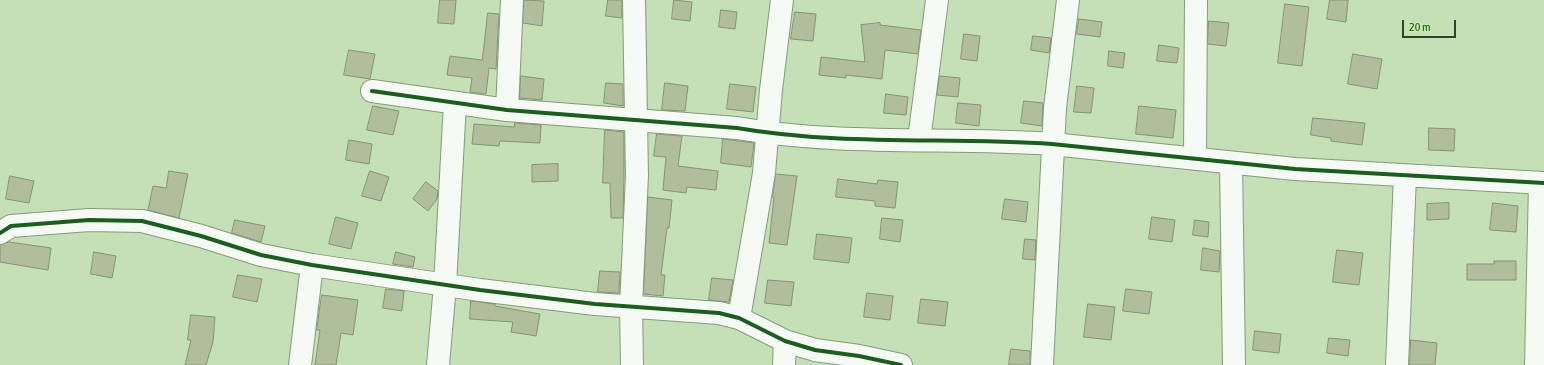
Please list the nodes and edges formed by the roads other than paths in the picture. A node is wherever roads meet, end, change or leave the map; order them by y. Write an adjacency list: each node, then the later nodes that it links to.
1 (512, 0): 9 (street)
2 (634, 0): 10 (street)
3 (782, 0): 11 (street)
4 (938, 0): 12 (street)
5 (1068, 0): 13 (street)
6 (1196, 0): 14 (street)
7 (372, 91): 8 (street)
8 (456, 103): 9 (street); 20 (street)
9 (507, 110): 10 (street)
10 (636, 121): 11 (street); 21 (street)
11 (767, 133): 12 (street); 22 (street)
12 (918, 140): 13 (street)
13 (1052, 144): 14 (street); 29 (street)
14 (1195, 159): 15 (street)
15 (1230, 163): 16 (street); 30 (street)
16 (1405, 176): 17 (street); 31 (street)
17 (1542, 183): 32 (street)
18 (0, 233): 19 (street)
19 (312, 265): 20 (street); 24 (street)
20 (445, 285): 21 (street); 25 (street)
21 (631, 307): 22 (street); 26 (street)
22 (739, 318): 23 (street)
23 (785, 341): 27 (street); 28 (street)
24 (300, 365)
25 (438, 365)
26 (632, 365)
27 (784, 365)
28 (901, 365)
29 (1042, 365)
30 (1234, 365)
31 (1397, 365)
32 (1536, 365)

